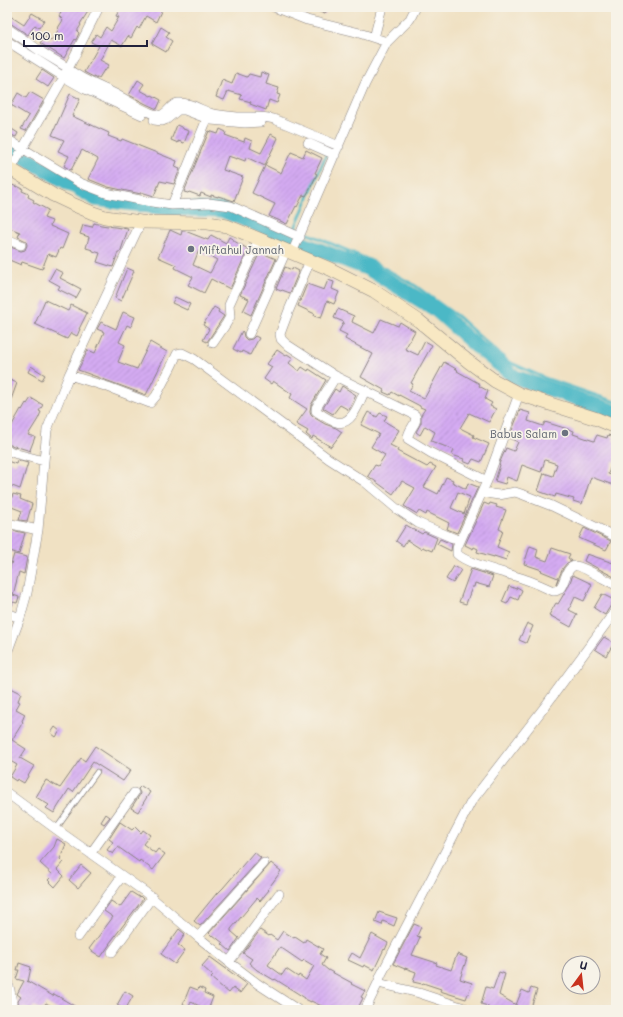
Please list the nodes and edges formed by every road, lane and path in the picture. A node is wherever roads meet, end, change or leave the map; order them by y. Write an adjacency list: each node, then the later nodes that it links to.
1 (99, 7): 9 (street)
2 (274, 7): 6 (street)
3 (382, 7): 6 (street)
4 (416, 7): 8 (street)
5 (7, 28): 9 (street)
6 (374, 38): 8 (street)
7 (7, 41): 9 (street)
8 (387, 42): 13 (street)
9 (68, 72): 10 (street); 14 (street)
10 (208, 116): 13 (street); 16 (street)
11 (7, 140): 14 (street)
12 (308, 143): 13 (street)
13 (333, 148): 18 (street)
14 (21, 150): 15 (street); 16 (street)
15 (11, 166): 17 (street)
16 (172, 205): 18 (street)
17 (141, 222): 20 (street); 26 (street)
18 (301, 234): 22 (street)
19 (7, 239): 21 (street)
20 (259, 239): 22 (street); 25 (street)
21 (21, 245)
22 (291, 251): 23 (street); 24 (street)
23 (310, 261): 27 (street); 29 (street)
24 (249, 334)
25 (213, 343)
26 (69, 374): 32 (street); 38 (street)
27 (336, 376): 28 (street); 28 (street)
28 (365, 390): 33 (street)
29 (518, 394): 30 (street); 33 (street)
30 (616, 427)
31 (7, 450): 32 (street)
32 (44, 461): 36 (street)
33 (487, 480): 34 (street)
34 (482, 492): 37 (street); 38 (street)
35 (7, 523): 36 (street)
36 (38, 530): 42 (street)
37 (616, 537)
38 (460, 541): 39 (street)
39 (616, 585)
40 (616, 610): 58 (street)
41 (7, 613): 42 (street)
42 (20, 618): 43 (street)
43 (7, 652)
44 (97, 772): 47 (lane)
45 (7, 793): 47 (street)
46 (134, 793): 48 (street)
47 (56, 830): 48 (street)
48 (91, 853): 50 (street)
49 (264, 863): 54 (street)
50 (122, 876): 52 (street); 53 (street)
51 (280, 894): 56 (street)
52 (152, 898): 54 (street); 55 (street)
53 (78, 937)
54 (198, 937): 56 (street)
55 (112, 952)
56 (229, 962): 60 (street)
57 (7, 981): 59 (street)
58 (378, 983): 61 (street); 62 (street)
59 (13, 1010)
60 (298, 1010)
61 (364, 1010)
62 (470, 1010)

